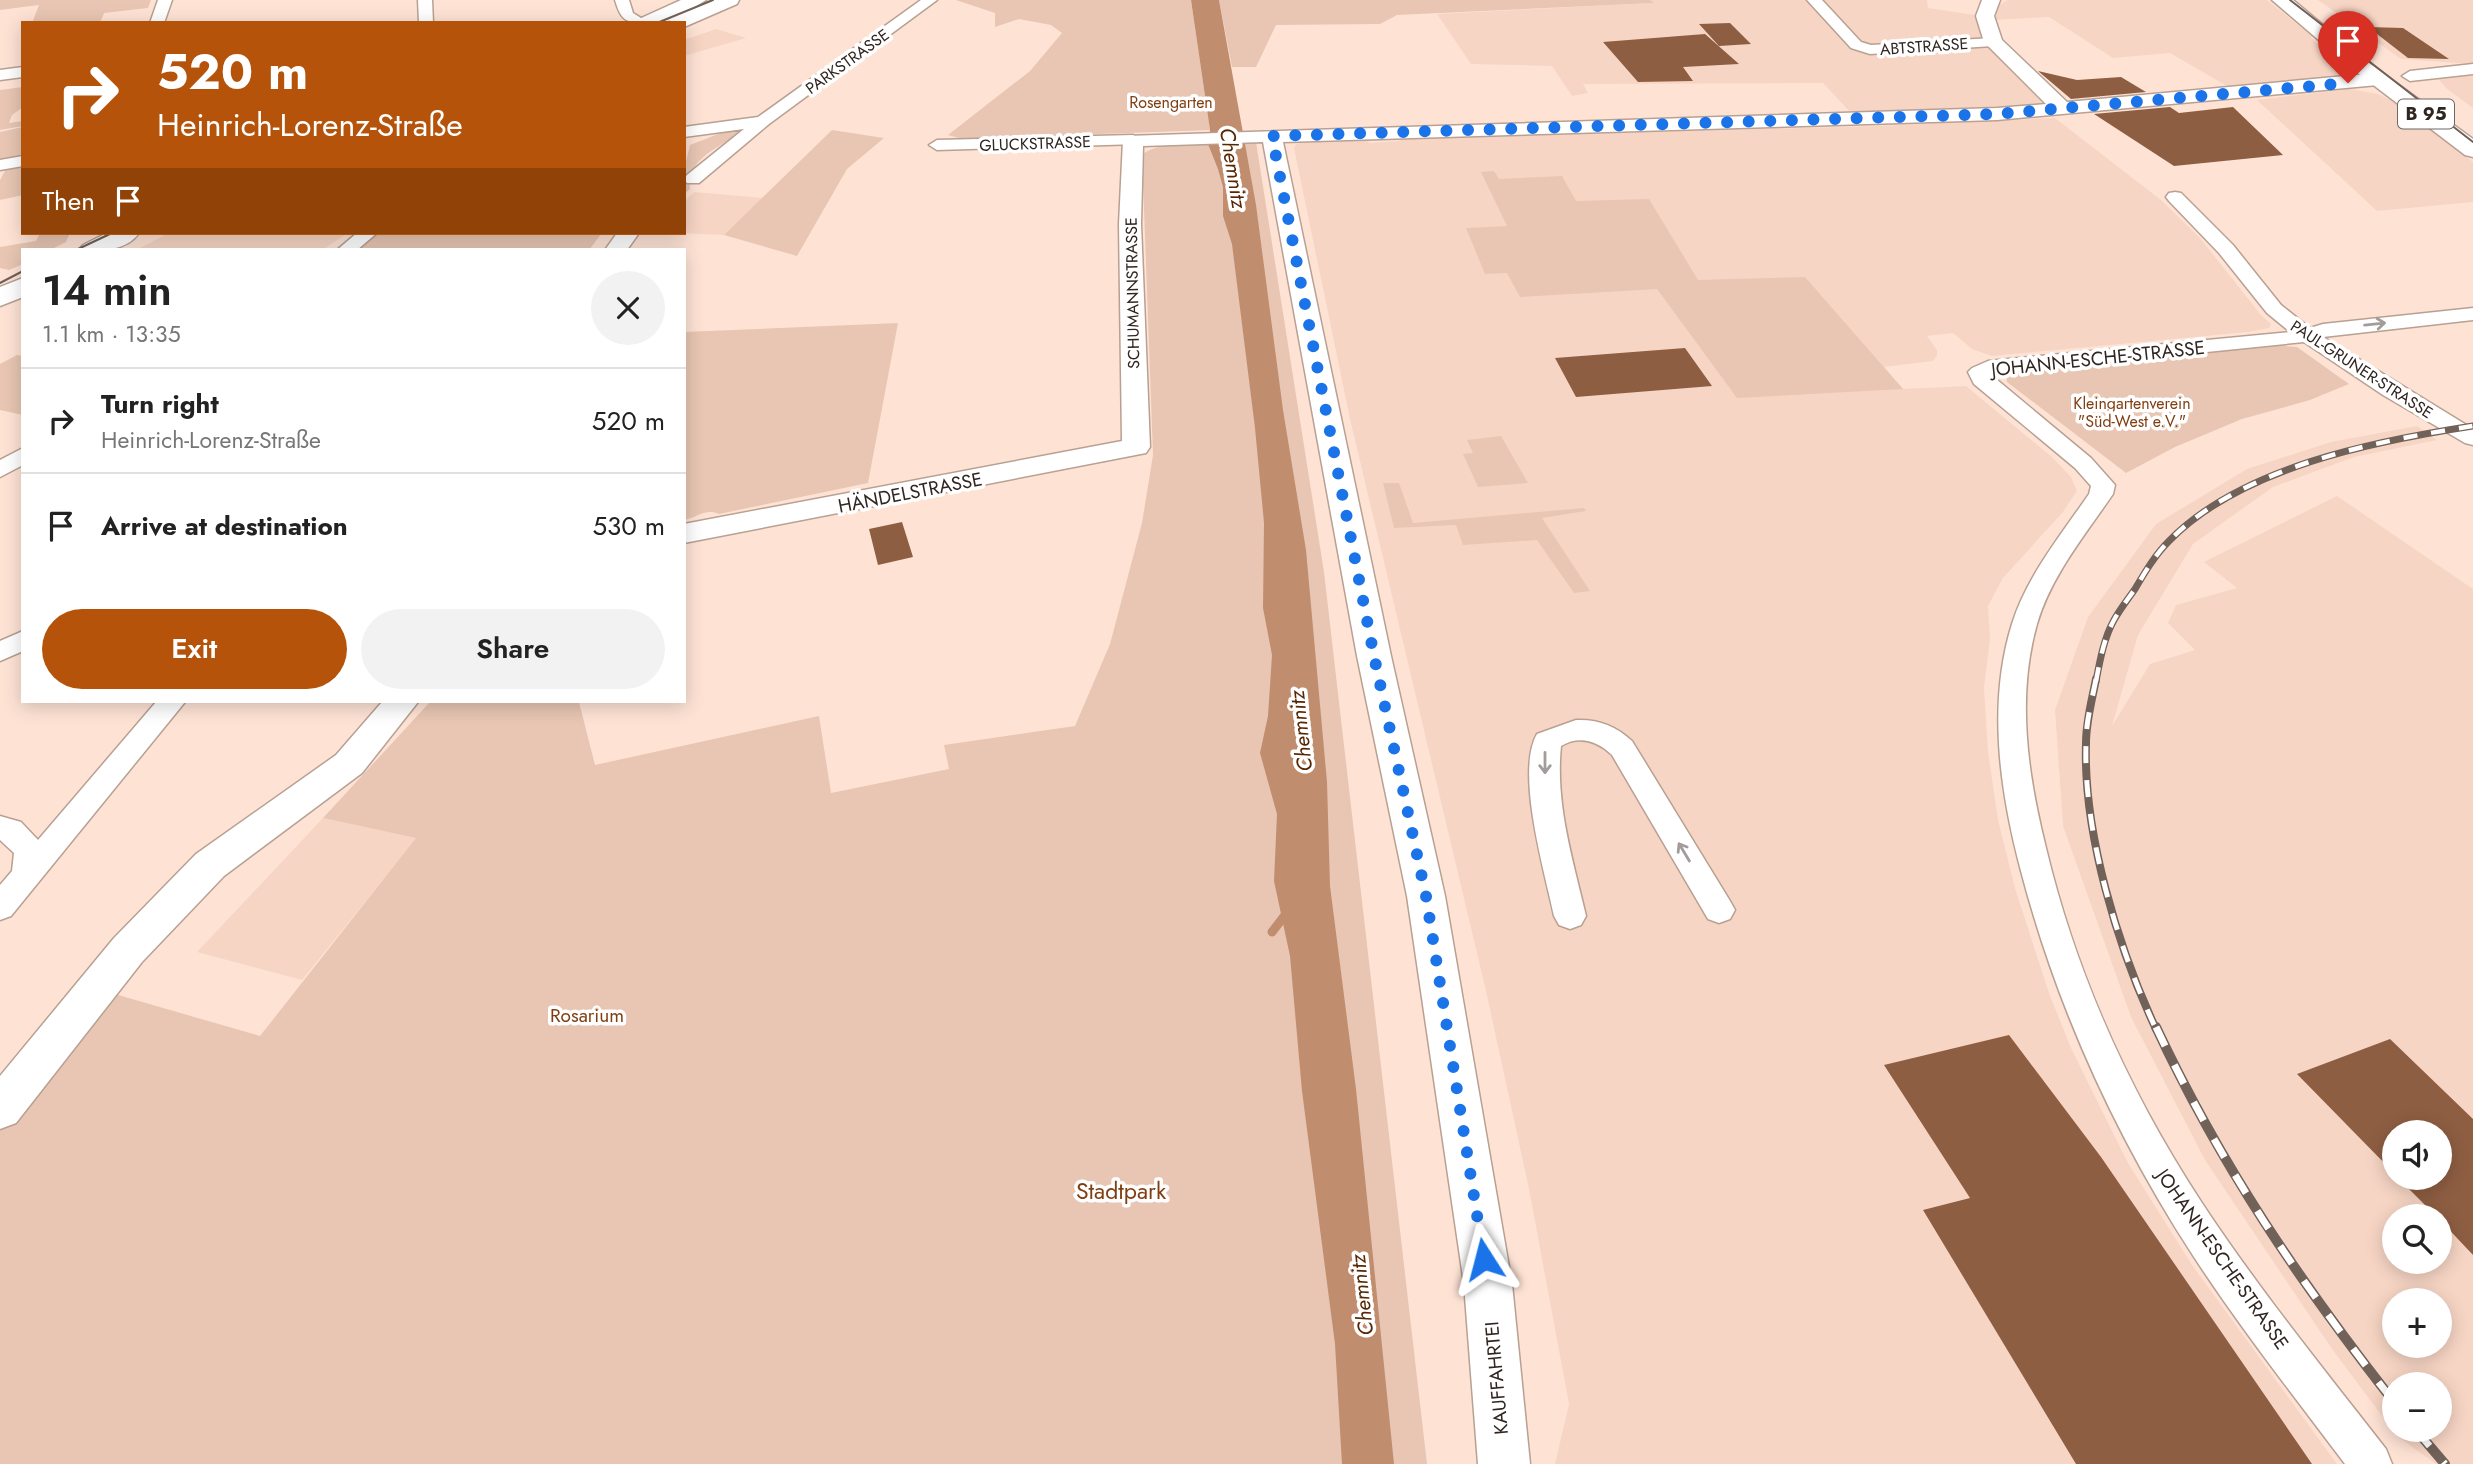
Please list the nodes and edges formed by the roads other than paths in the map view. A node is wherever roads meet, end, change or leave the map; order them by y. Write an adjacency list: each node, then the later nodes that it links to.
1 (165, 0): 12 (street)
2 (425, 0): 13 (street)
3 (622, 0): 14 (street)
4 (633, 0): 15 (street)
5 (697, 0): 16 (main road)
6 (730, 0): 17 (main road)
7 (930, 0): 24 (street, PARKSTRASSE)
8 (1814, 0): 18 (street, ABTSTRASSE)
9 (1992, 0): 18 (street)
10 (2281, 0): 20 (main road, B 95)
11 (2304, 0): 20 (main road, B 95)
12 (158, 21)
13 (426, 21)
14 (637, 21)
15 (639, 21)
16 (642, 21)
17 (682, 21)
18 (1993, 42): 23 (street)
19 (2473, 69): 20 (street)
20 (2392, 70): 23 (street); 25 (main road, B 95); 30 (main road, B 95)
21 (21, 72): 22 (street)
22 (0, 75)
23 (2063, 109): 27 (street)
24 (763, 121): 26 (street, PARKSTRASSE); 33 (street, PARKSTRASSE)
25 (2473, 128)
26 (686, 132)
27 (1272, 136): 28 (street); 62 (street, KAUFFAHRTEI)
28 (1133, 140): 29 (street, GLUCKSTRASSE); 48 (street, SCHUMANNSTRASSE)
29 (937, 145)
30 (2473, 150)
31 (21, 161): 32 (street)
32 (0, 165)
33 (693, 179)
34 (2175, 197): 46 (street, PAUL-GRUNER-STRASSE)
35 (122, 235): 38 (main road)
36 (147, 235): 39 (main road)
37 (365, 235): 40 (street)
38 (96, 248)
39 (122, 248)
40 (349, 248)
41 (21, 287): 42 (main road)
42 (0, 298)
43 (21, 301): 44 (main road)
44 (0, 312)
45 (2473, 314): 46 (street, one-way to 45)
46 (2308, 336): 47 (street, PAUL-GRUNER-STRASSE); 63 (street, JOHANN-ESCHE-STRASSE)
47 (2473, 438)
48 (1136, 447): 51 (street, HÄNDELSTRASSE)
49 (21, 456): 50 (street)
50 (0, 470)
51 (686, 534)
52 (21, 641): 53 (street)
53 (0, 652)
54 (170, 703): 57 (street)
55 (400, 703): 61 (street)
56 (0, 828): 57 (street)
57 (27, 875): 58 (street)
58 (0, 908)
59 (1719, 910): 60 (street, one-way to 60)
60 (1570, 916)
61 (0, 1109)
62 (1504, 1464)
63 (2371, 1464)

